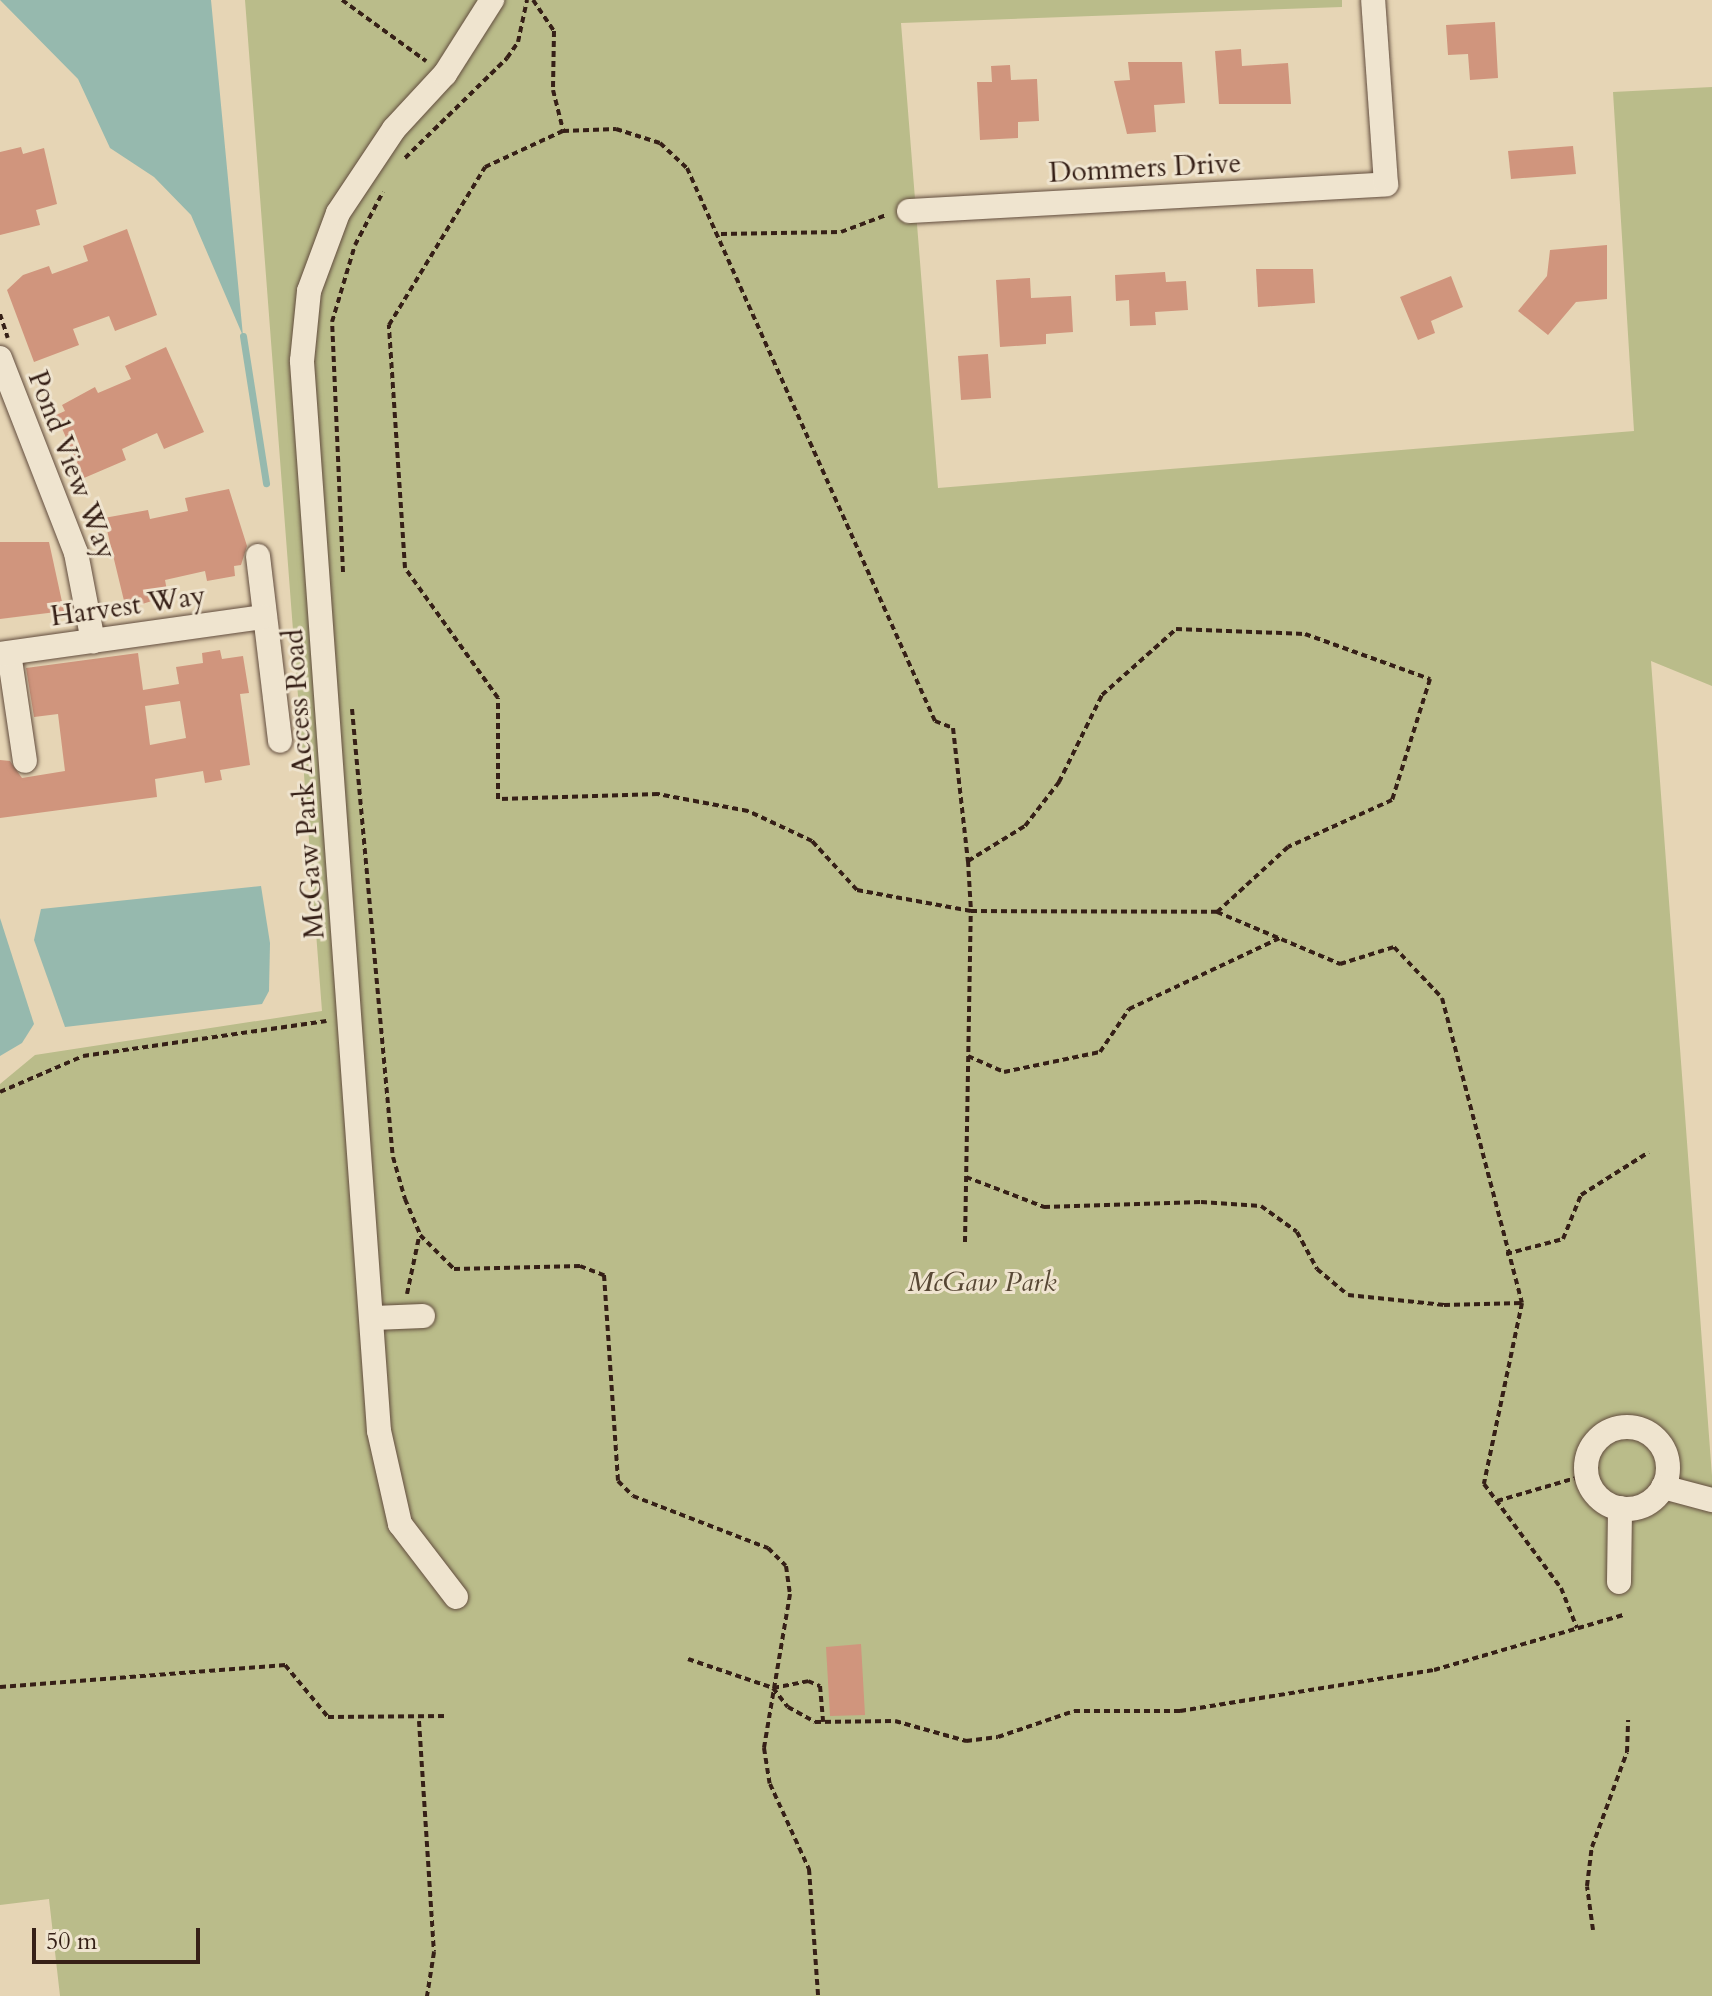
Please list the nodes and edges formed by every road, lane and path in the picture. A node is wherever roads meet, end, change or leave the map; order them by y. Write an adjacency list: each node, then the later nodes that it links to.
1 (342, 0): 5 (path)
2 (492, 0): 5 (street, McGaw Park Access Road)
3 (530, 0): 6 (path); 7 (path)
4 (1373, 0): 9 (street, Dommers Drive)
5 (445, 74): 15 (street, McGaw Park Access Road)
6 (563, 131): 10 (path); 23 (path)
7 (396, 171)
8 (389, 183): 15 (path)
9 (909, 211): 10 (path)
10 (721, 234): 22 (path)
11 (0, 314): 12 (path)
12 (4, 350): 13 (street, Pond View Way)
13 (6, 394): 17 (street, Pond View Way)
14 (258, 556): 16 (street)
15 (320, 591): 36 (street, McGaw Park Access Road)
16 (264, 617): 17 (street, Harvest Way); 20 (street)
17 (93, 641): 18 (street, Harvest Way)
18 (4, 654): 21 (street)
19 (352, 705): 31 (path)
20 (280, 741)
21 (25, 761)
22 (968, 861): 23 (path); 24 (path)
23 (971, 911): 24 (path); 27 (path)
24 (1217, 912): 25 (path)
25 (1280, 938): 27 (path); 33 (path)
26 (332, 1020): 28 (path)
27 (968, 1056): 30 (path)
28 (0, 1092)
29 (1649, 1152): 33 (path)
30 (966, 1177): 32 (path); 34 (path)
31 (420, 1235): 35 (path); 48 (path)
32 (965, 1242)
33 (1506, 1254): 34 (path)
34 (1522, 1303): 40 (path)
35 (415, 1317): 36 (street)
36 (374, 1318): 43 (street, McGaw Park Access Road)
37 (1586, 1475): 38 (street); 40 (path); 41 (street)
38 (1663, 1487): 39 (street); 41 (street)
39 (1712, 1500)
40 (1497, 1501): 45 (path)
41 (1620, 1508): 42 (street)
42 (1619, 1582)
43 (456, 1597)
44 (1623, 1615): 45 (path)
45 (1577, 1628): 52 (path)
46 (688, 1659): 48 (path)
47 (0, 1687): 51 (path)
48 (773, 1688): 52 (path); 52 (path); 55 (path)
49 (448, 1716): 51 (path)
50 (1628, 1720): 53 (path)
51 (419, 1721): 54 (path)
52 (823, 1722)
53 (1593, 1930)
54 (427, 1996)
55 (818, 1996)

